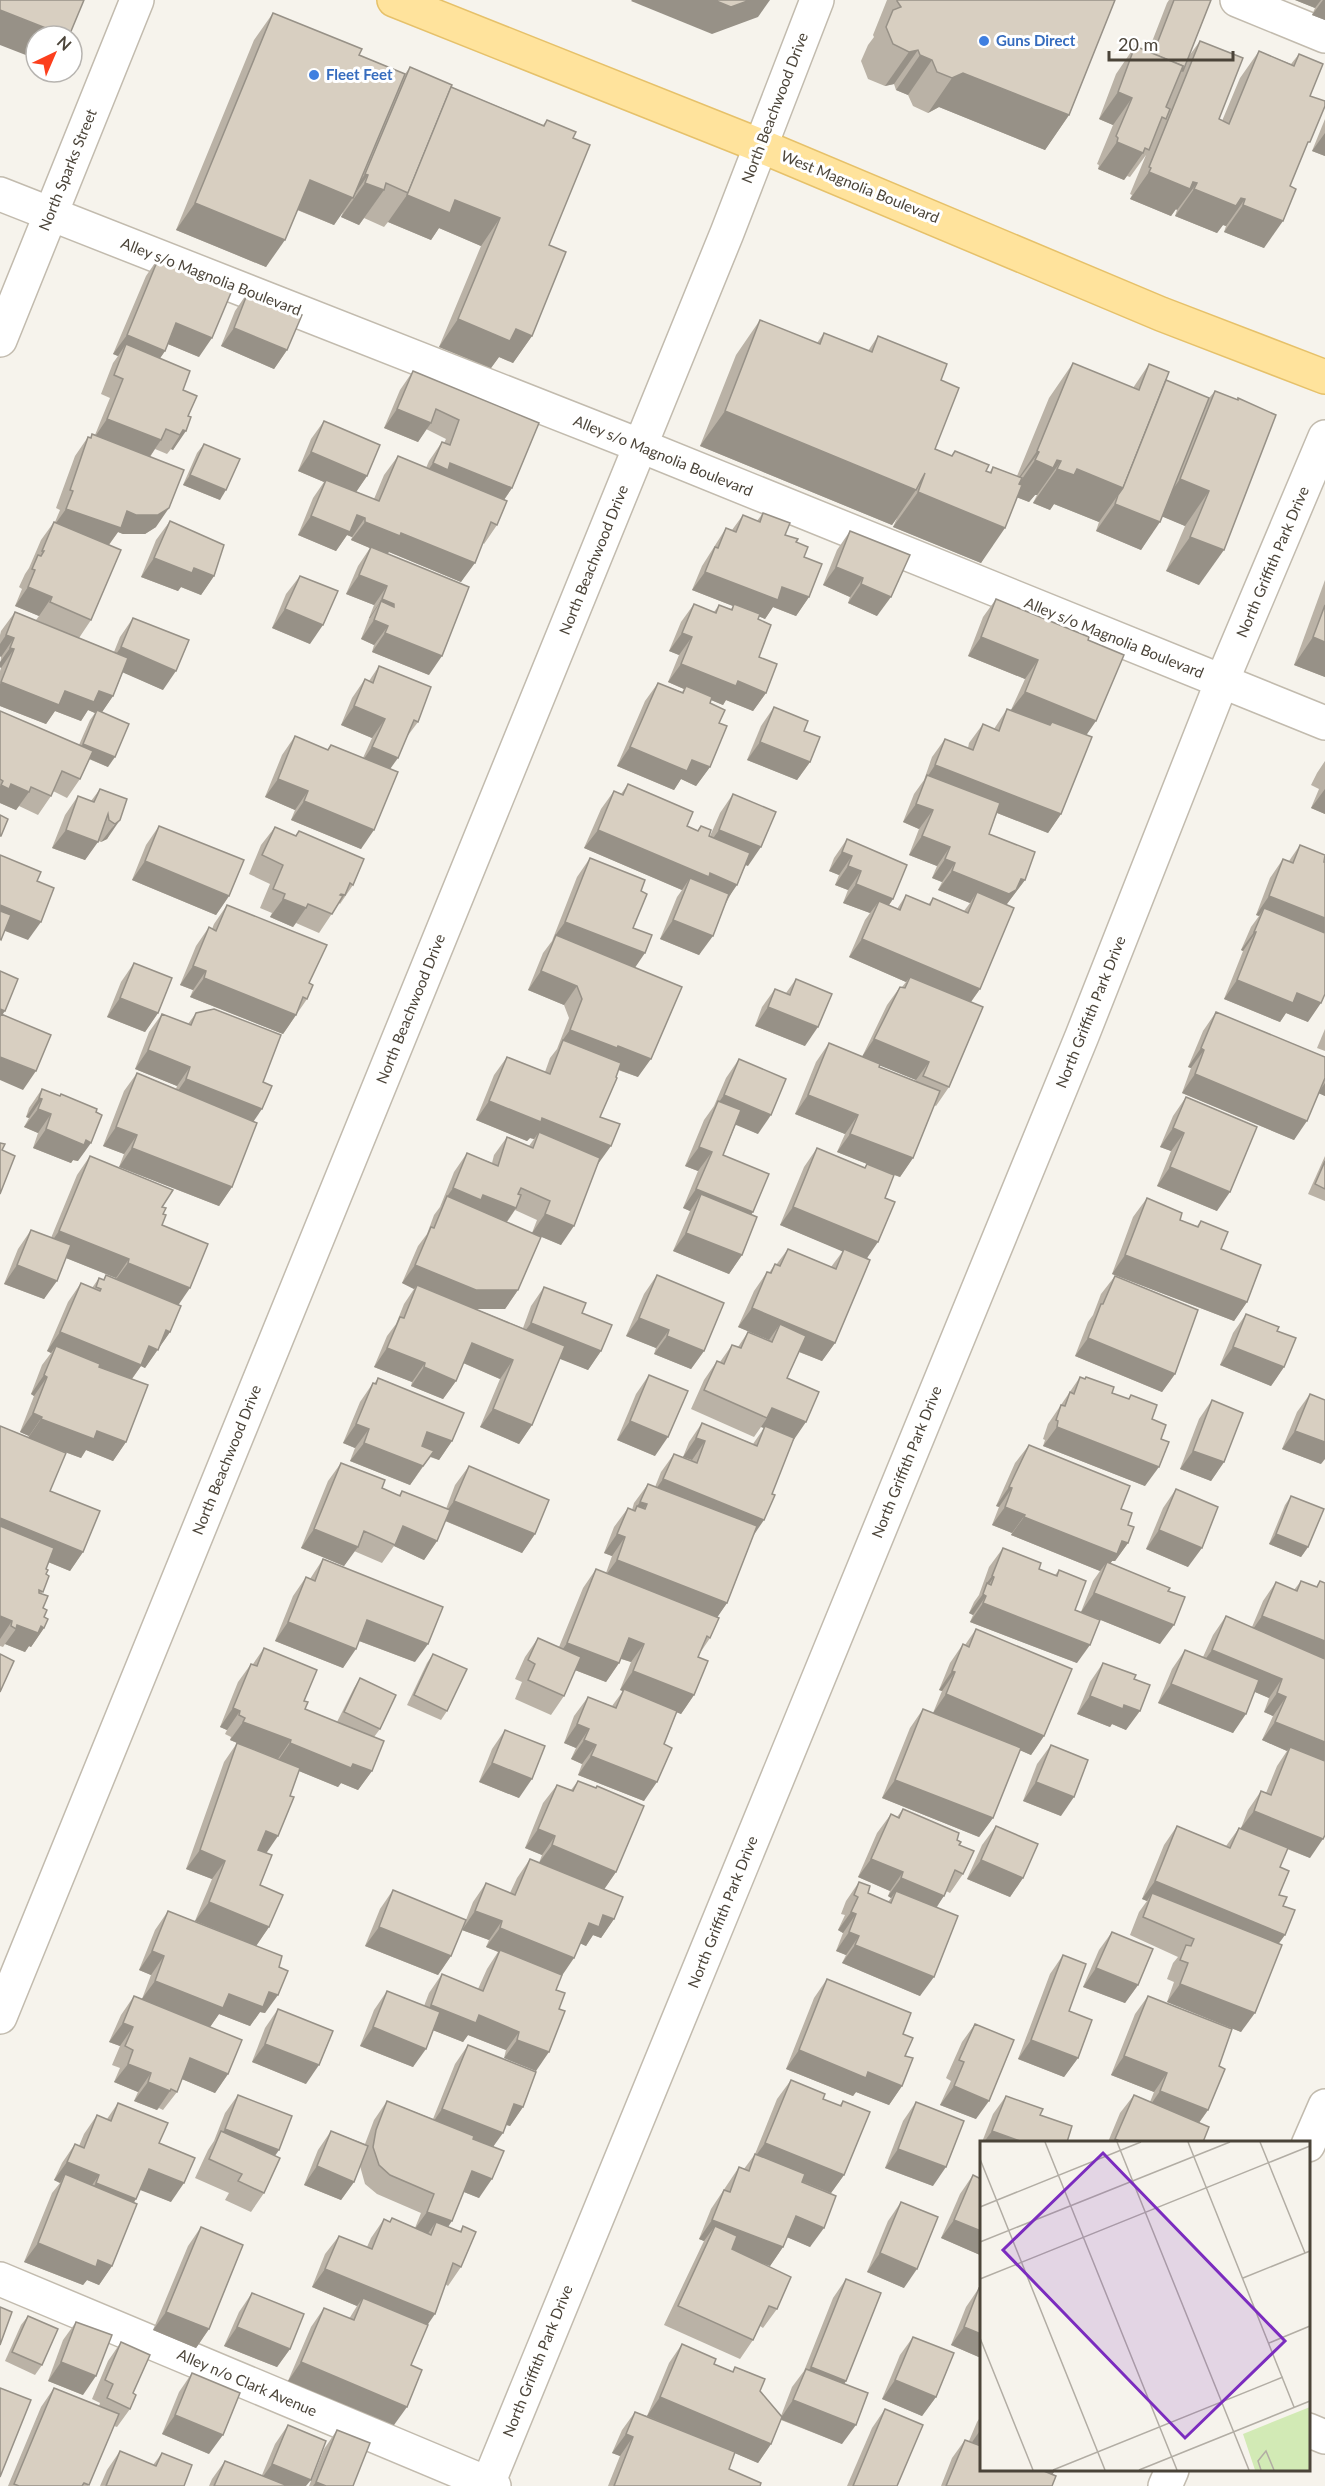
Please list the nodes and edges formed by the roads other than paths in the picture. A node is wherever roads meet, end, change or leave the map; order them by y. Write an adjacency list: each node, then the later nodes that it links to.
1 (136, 0): 8 (street, North Sparks Street)
2 (394, 0): 6 (main road, West Magnolia Boulevard)
3 (817, 0): 6 (street, North Beachwood Drive)
4 (1238, 0): 5 (street)
5 (1325, 36)
6 (761, 147): 10 (main road, West Magnolia Boulevard); 12 (street, North Beachwood Drive)
7 (0, 194): 8 (street, Alley s/o Magnolia Boulevard)
8 (51, 214): 9 (street, North Sparks Street); 12 (street, Alley s/o Magnolia Boulevard)
9 (0, 340)
10 (1325, 377)
11 (1325, 437): 13 (street, North Griffith Park Drive)
12 (641, 446): 13 (street, Alley s/o Magnolia Boulevard); 15 (street, North Beachwood Drive)
13 (1222, 681): 14 (street, Alley s/o Magnolia Boulevard); 22 (street, North Griffith Park Drive)
14 (1325, 723)
15 (0, 2017)
16 (1325, 2106): 17 (street)
17 (1310, 2141)
18 (0, 2279): 22 (street, Alley n/o Clark Avenue)
19 (1310, 2431): 20 (street)
20 (1325, 2437)
21 (1171, 2471): 23 (street)
22 (490, 2485)
23 (1165, 2486)

